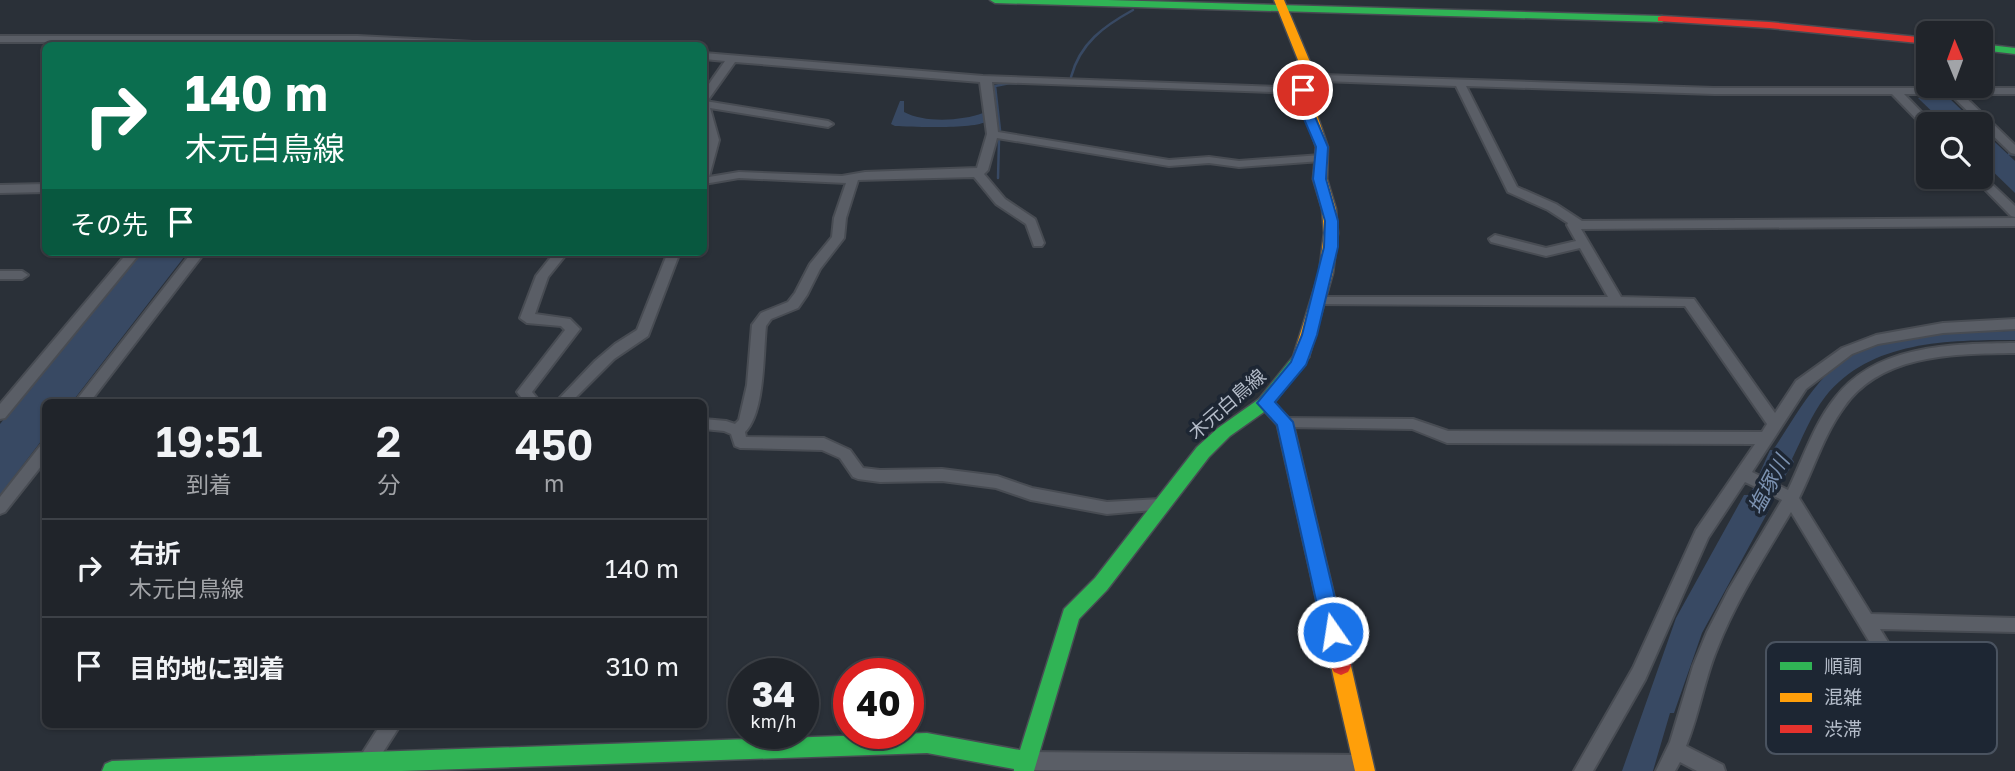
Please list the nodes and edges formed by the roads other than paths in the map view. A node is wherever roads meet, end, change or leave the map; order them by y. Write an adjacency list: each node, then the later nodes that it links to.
1 (995, 0): 2 (main road)
2 (1280, 4): 4 (main road); 13 (main road, 木元白鳥線)
3 (0, 39): 5 (street)
4 (1916, 40)
5 (307, 42): 6 (street)
6 (356, 42)
7 (1993, 48): 8 (main road)
8 (2015, 51)
9 (707, 55): 10 (street)
10 (733, 57): 11 (street); 18 (street)
11 (984, 79): 13 (street); 24 (street)
12 (1460, 82): 13 (street); 14 (street); 36 (street)
13 (1308, 86): 26 (main road, 木元白鳥線)
14 (1895, 91): 15 (street); 21 (street)
15 (1916, 91)
16 (1993, 91): 17 (street)
17 (2015, 91)
18 (707, 94)
19 (1959, 98): 25 (street)
20 (707, 105): 23 (street)
21 (1916, 113)
22 (707, 117): 27 (street)
23 (828, 124)
24 (993, 134): 26 (street); 28 (street)
25 (2015, 151)
26 (1321, 158): 46 (main road, 木元白鳥線)
27 (707, 163)
28 (978, 173): 29 (street); 38 (street)
29 (853, 178): 30 (street); 57 (street)
30 (707, 180)
31 (42, 188): 32 (street)
32 (0, 189)
33 (1991, 189): 34 (street)
34 (2015, 214)
35 (2015, 222): 36 (street)
36 (1580, 225): 39 (street)
37 (1495, 239): 39 (street)
38 (1038, 243)
39 (1584, 243): 47 (street)
40 (132, 256): 54 (street)
41 (196, 256): 50 (street)
42 (559, 256): 51 (street)
43 (672, 256): 52 (street)
44 (0, 275): 45 (street)
45 (22, 275)
46 (1318, 301): 47 (street); 53 (main road, 木元白鳥線)
47 (1617, 301): 58 (street)
48 (2015, 324): 58 (street)
49 (2015, 348): 61 (street)
50 (84, 399)
51 (530, 399)
52 (566, 399)
53 (1265, 403): 55 (main road); 62 (main road, 木元白鳥線)
54 (0, 414)
55 (1285, 422): 58 (street); 71 (main road)
56 (707, 424): 57 (street)
57 (737, 431): 62 (street)
58 (1771, 431): 60 (street)
59 (40, 463): 63 (street)
60 (1744, 475): 61 (street); 73 (street)
61 (1786, 495): 64 (street); 68 (street)
62 (1160, 505): 69 (main road, 木元白鳥線)
63 (0, 508)
64 (1868, 621): 65 (street); 66 (street)
65 (2015, 625)
66 (1880, 642)
67 (389, 728): 70 (street)
68 (1677, 751): 74 (street); 75 (street)
69 (1026, 766): 70 (main road); 71 (street)
70 (363, 767): 72 (main road)
71 (1364, 767)
72 (112, 771)
73 (1583, 771)
74 (1665, 771)
75 (1716, 771)

